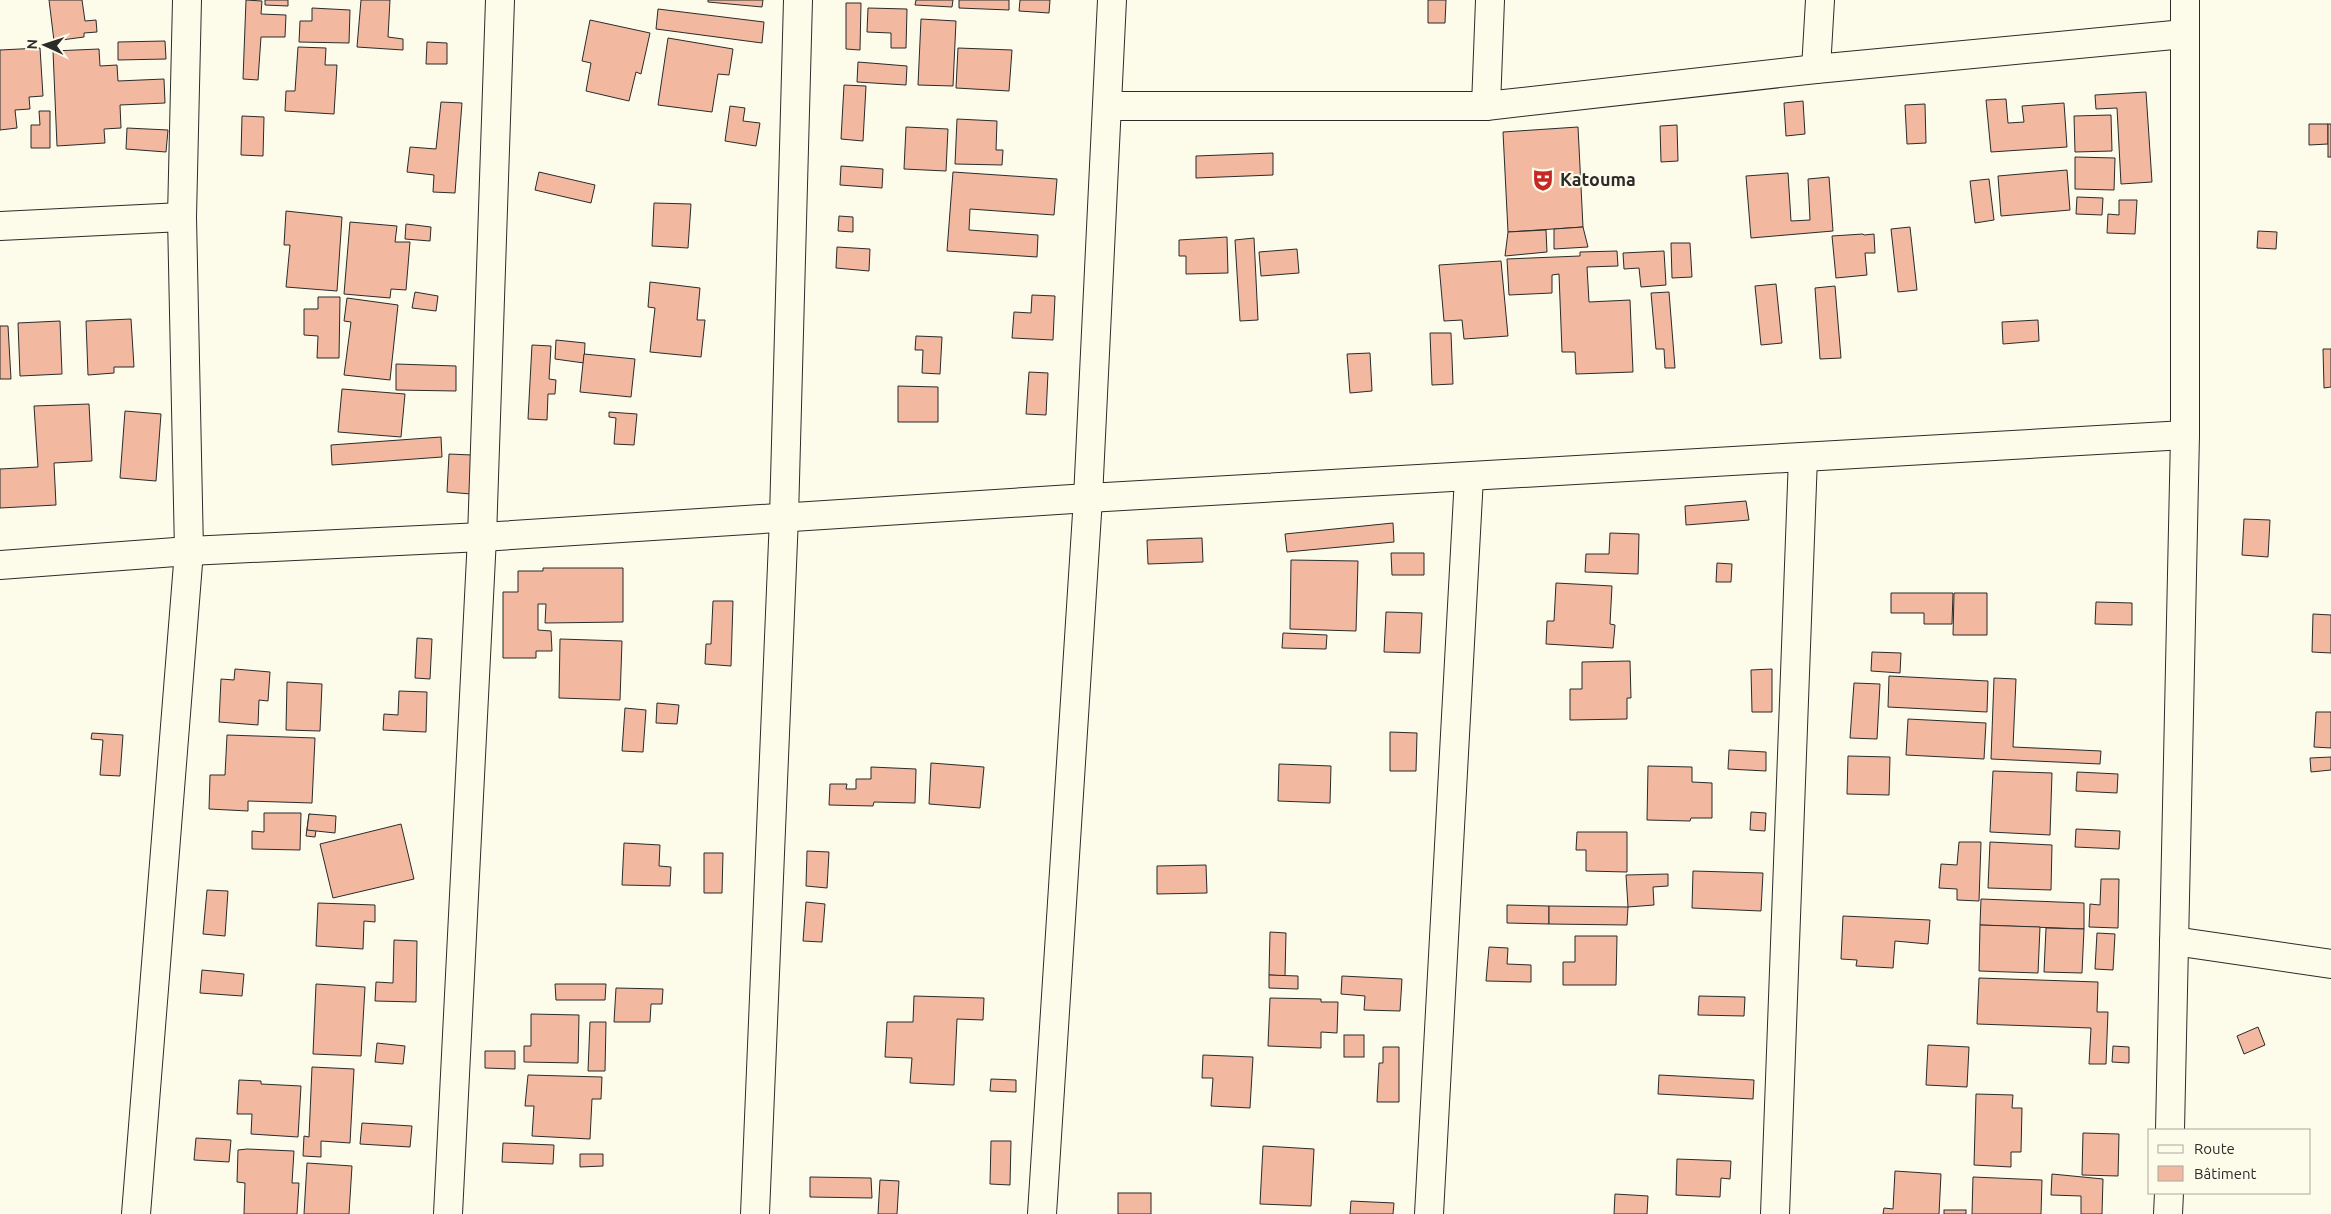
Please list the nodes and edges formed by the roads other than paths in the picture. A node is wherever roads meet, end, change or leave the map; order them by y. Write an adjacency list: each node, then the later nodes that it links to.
1 (187, 0): 12 (street)
2 (500, 0): 19 (street)
3 (798, 0): 18 (street)
4 (1112, 0): 10 (street)
5 (1490, 0): 11 (street)
6 (1820, 0): 9 (street)
7 (2185, 0): 8 (street)
8 (2184, 34): 9 (street); 14 (street)
9 (1816, 69): 11 (street)
10 (1107, 106): 11 (street); 17 (street)
11 (1486, 106)
12 (182, 217): 13 (street); 20 (street)
13 (0, 226)
14 (2185, 435): 15 (street); 22 (street)
15 (1803, 457): 16 (street); 31 (street)
16 (1469, 477): 17 (street); 30 (street)
17 (1088, 498): 18 (street); 29 (street)
18 (784, 517): 19 (street); 28 (street)
19 (482, 537): 20 (street); 27 (street)
20 (189, 551): 21 (street); 26 (street)
21 (0, 565)
22 (2174, 941): 23 (street); 24 (street)
23 (2331, 964)
24 (2170, 1129)
25 (2169, 1194): 32 (street)
26 (136, 1214)
27 (448, 1214)
28 (755, 1214)
29 (1042, 1214)
30 (1429, 1214)
31 (1775, 1214)
32 (2168, 1214)

